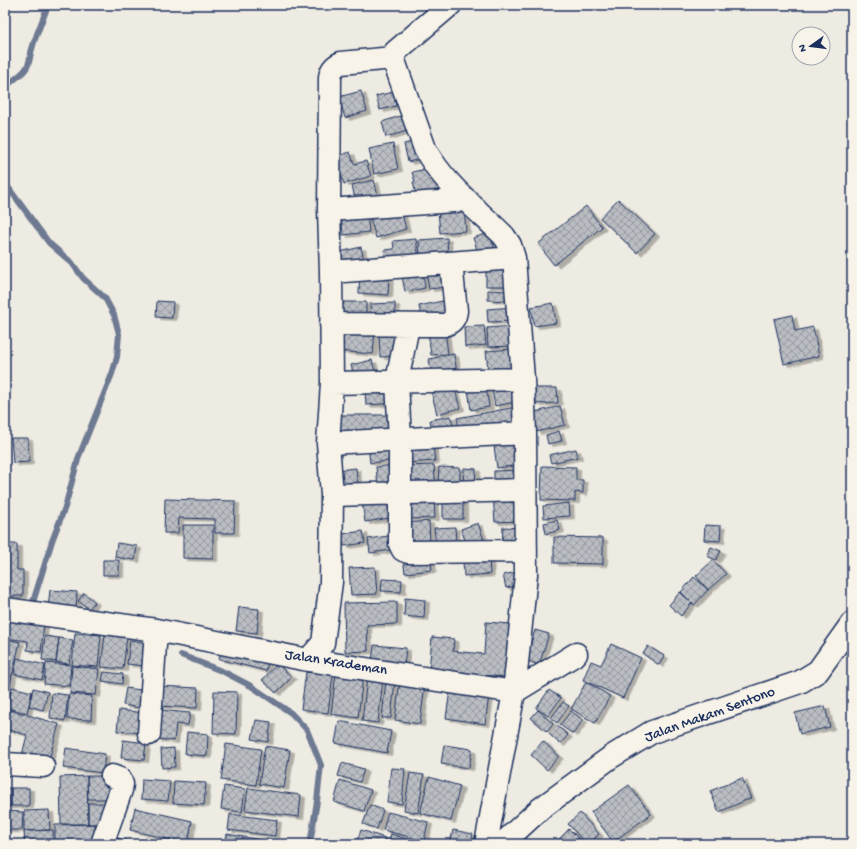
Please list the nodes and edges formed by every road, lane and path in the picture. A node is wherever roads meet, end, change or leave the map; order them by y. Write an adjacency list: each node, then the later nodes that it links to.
1 (450, 5): 2 (street)
2 (394, 58): 3 (street); 4 (street)
3 (467, 200): 4 (street); 5 (street)
4 (329, 210): 7 (street)
5 (514, 258): 6 (street); 10 (street)
6 (451, 263): 7 (street); 9 (street)
7 (331, 272): 8 (street)
8 (331, 324): 9 (street); 12 (street)
9 (408, 326): 11 (street)
10 (523, 379): 11 (street); 13 (street)
11 (397, 381): 12 (street); 14 (street)
12 (332, 383): 15 (street)
13 (525, 433): 14 (street); 16 (street)
14 (400, 440): 15 (street); 17 (street)
15 (328, 443): 18 (street)
16 (525, 490): 17 (street); 19 (street)
17 (399, 494): 18 (street); 19 (street)
18 (332, 495): 24 (street)
19 (526, 551): 25 (street)
20 (5, 609): 22 (street, Jalan Krademan)
21 (852, 623): 32 (street, Jalan Makam Sentono)
22 (156, 630): 24 (street, Jalan Krademan); 26 (street)
23 (576, 654): 25 (street)
24 (308, 660): 25 (street, Jalan Krademan)
25 (514, 692): 31 (street)
26 (149, 734)
27 (5, 764): 28 (street)
28 (43, 766)
29 (112, 776): 30 (street)
30 (102, 844)
31 (486, 844)
32 (502, 844)

